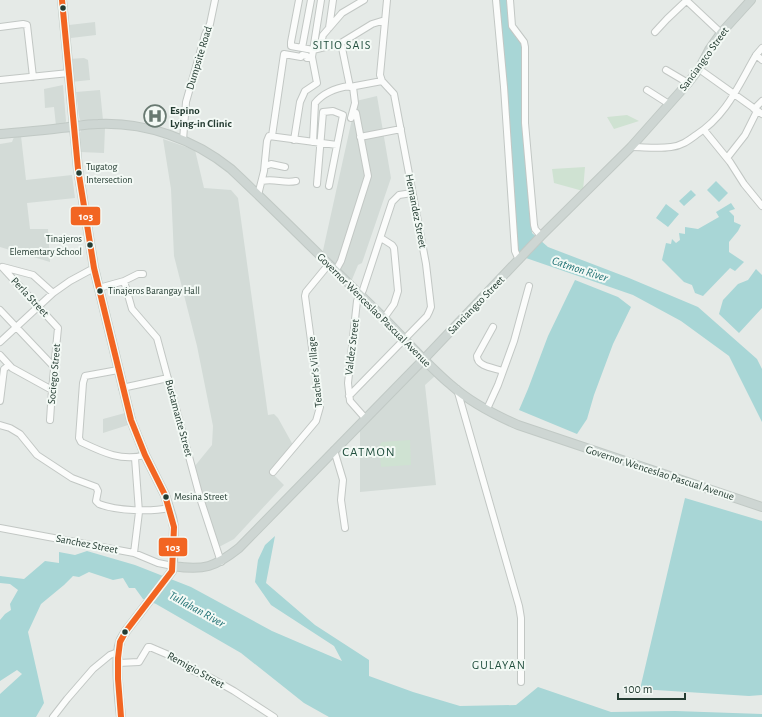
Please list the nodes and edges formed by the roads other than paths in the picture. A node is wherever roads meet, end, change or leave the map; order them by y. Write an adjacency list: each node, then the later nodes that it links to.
1 (62, 0): 28 (main road)
2 (215, 0): 45 (street, Dumpsite Road)
3 (299, 0): 20 (street)
4 (311, 0): 20 (street)
5 (321, 0): 22 (street)
6 (333, 0): 15 (street)
7 (364, 0): 15 (street)
8 (387, 0): 13 (street)
9 (496, 0): 63 (street)
10 (510, 0): 61 (street)
11 (686, 0): 16 (street); 17 (street)
12 (751, 0): 17 (main road, Sanciangco Street)
13 (384, 20): 18 (street); 31 (street)
14 (0, 26): 29 (street)
15 (328, 29): 19 (street)
16 (655, 32)
17 (722, 33): 26 (main road, Sanciangco Street)
18 (341, 43): 19 (street); 33 (street)
19 (322, 47): 22 (street)
20 (302, 48): 22 (street)
21 (762, 48): 23 (street)
22 (313, 50): 24 (street)
23 (756, 55): 25 (street); 35 (street)
24 (312, 58): 43 (street); 46 (street)
25 (762, 60)
26 (698, 69): 32 (main road, Sanciangco Street); 35 (street)
27 (666, 70): 32 (street)
28 (69, 73): 29 (street); 39 (main road)
29 (33, 77): 30 (street)
30 (0, 80)
31 (382, 81): 33 (street); 40 (street, Hernandez Street)
32 (688, 83): 37 (main road, Sanciangco Street)
33 (351, 87): 44 (street); 47 (street)
34 (647, 90): 37 (street)
35 (734, 93): 38 (street); 41 (street)
36 (762, 101): 38 (street)
37 (669, 104): 50 (main road, Sanciangco Street)
38 (758, 111): 51 (street)
39 (74, 126): 42 (main road, Governor Wenceslao Pascual Avenue); 45 (main road, Governor Wenceslao Pascual Avenue); 66 (main road)
40 (401, 130): 44 (street); 58 (street, Hernandez Street)
41 (704, 130): 50 (street); 51 (street)
42 (0, 134)
43 (272, 136): 46 (street); 52 (street)
44 (360, 136): 67 (street)
45 (183, 140): 59 (main road, Governor Wenceslao Pascual Avenue)
46 (294, 140): 47 (street)
47 (313, 142): 48 (street)
48 (321, 143): 49 (street); 49 (street); 56 (street)
49 (337, 145): 57 (street)
50 (631, 147): 61 (main road, Sanciangco Street)
51 (727, 158): 60 (street)
52 (265, 166): 53 (street); 54 (street)
53 (285, 167)
54 (262, 180): 55 (street); 59 (street)
55 (296, 181)
56 (317, 184)
57 (329, 186)
58 (412, 193): 62 (street, Valdez Street); 80 (street, Hernandez Street)
59 (258, 195): 64 (main road, Governor Wenceslao Pascual Avenue)
60 (762, 206)
61 (540, 237): 63 (main road, Sanciangco Street)
62 (381, 238): 73 (street, Valdez Street); 76 (street)
63 (521, 258): 83 (main road, Sanciangco Street)
64 (329, 264): 67 (main road, Governor Wenceslao Pascual Avenue); 101 (street, Teacher's Village)
65 (1, 266): 72 (street); 74 (street, Perla Street)
66 (94, 268): 71 (main road); 72 (street)
67 (336, 270): 73 (main road, Governor Wenceslao Pascual Avenue)
68 (143, 274): 69 (street)
69 (124, 281): 71 (street); 88 (street, Bustamante Street)
70 (529, 286): 87 (street)
71 (99, 288): 86 (main road)
72 (53, 293): 74 (street)
73 (359, 295): 76 (main road, Governor Wenceslao Pascual Avenue); 92 (street, Valdez Street)
74 (39, 306): 77 (street); 79 (street, Perla Street)
75 (0, 310): 77 (street)
76 (384, 318): 80 (main road, Governor Wenceslao Pascual Avenue)
77 (16, 327): 81 (street); 85 (street)
78 (493, 327): 87 (street)
79 (58, 328): 85 (street, Sociego Street)
80 (404, 340): 83 (main road, Governor Wenceslao Pascual Avenue); 92 (street, Hernandez Street)
81 (0, 342)
82 (0, 356): 84 (street)
83 (424, 359): 91 (main road, Governor Wenceslao Pascual Avenue); 95 (main road, Sanciangco Street)
84 (9, 365): 90 (street); 93 (street)
85 (54, 366): 90 (street, Sociego Street)
86 (118, 370): 89 (main road); 100 (street)
87 (503, 371): 94 (street)
88 (168, 378): 89 (street); 108 (street, Bustamante Street)
89 (122, 388): 99 (main road)
90 (52, 390): 96 (street, Sociego Street)
91 (457, 390): 94 (main road, Governor Wenceslao Pascual Avenue); 112 (street)
92 (349, 396): 95 (street)
93 (0, 401)
94 (486, 409): 102 (main road, Governor Wenceslao Pascual Avenue)
95 (365, 418): 98 (main road, Sanciangco Street)
96 (50, 420)
97 (0, 425): 104 (street)
98 (334, 450): 106 (street); 108 (main road, Sanciangco Street)
99 (145, 456): 100 (street); 103 (main road)
100 (134, 458): 104 (street)
101 (273, 472)
102 (762, 507)
103 (170, 508): 104 (street); 109 (main road)
104 (138, 510): 107 (street)
105 (0, 528): 107 (street, Sanchez Street)
106 (345, 528)
107 (134, 554): 109 (street, Sanchez Street)
108 (221, 562): 109 (main road, Sanciangco Street)
109 (173, 566): 110 (main road)
110 (118, 652): 111 (main road); 113 (street)
111 (118, 663): 114 (main road); 115 (street, Remigio Street)
112 (521, 682)
113 (53, 717)
114 (121, 717)
115 (274, 717)

